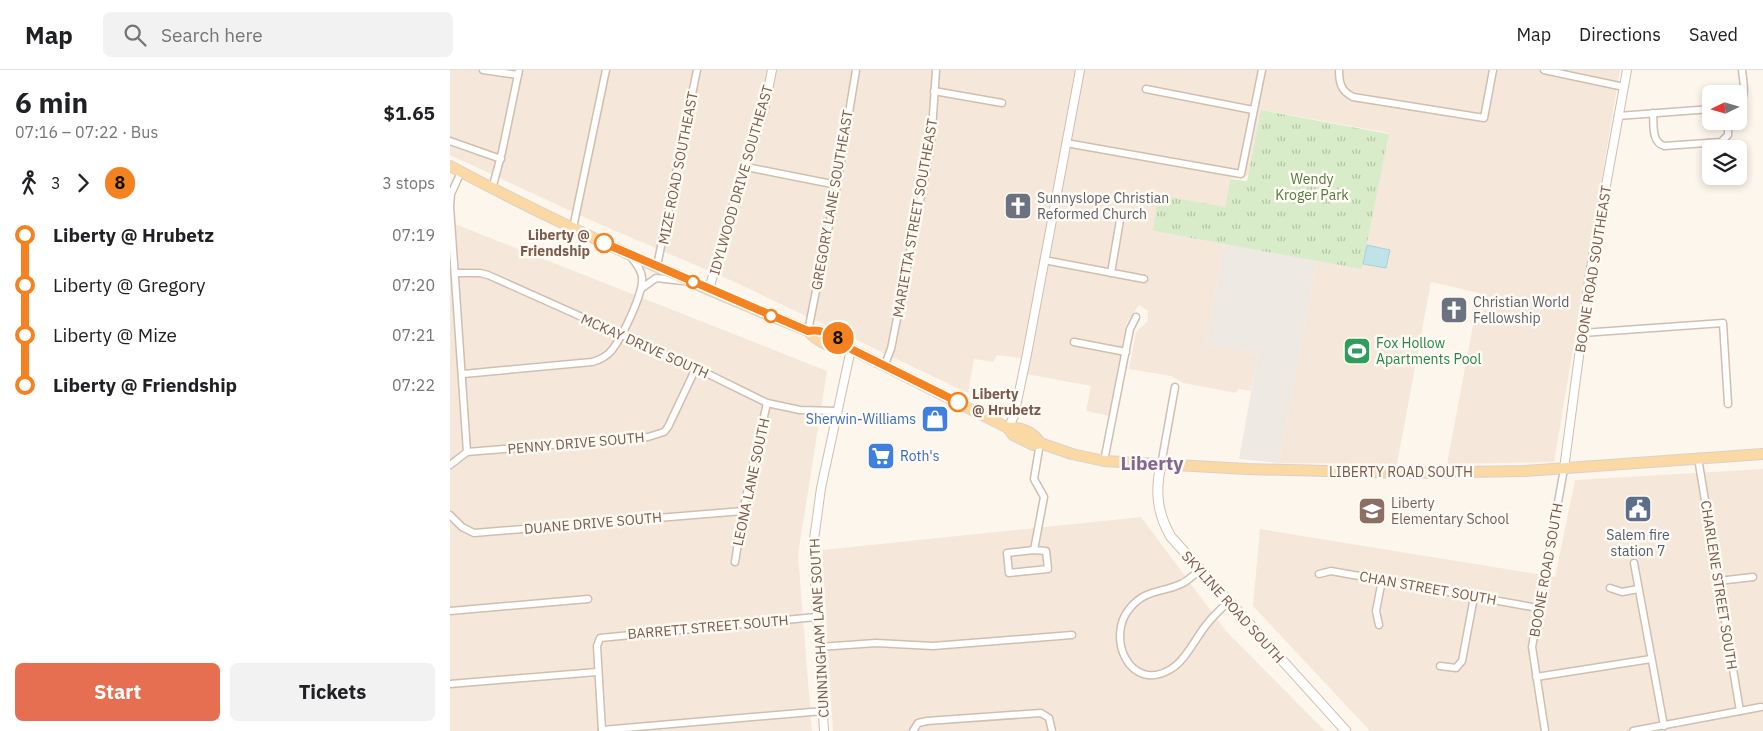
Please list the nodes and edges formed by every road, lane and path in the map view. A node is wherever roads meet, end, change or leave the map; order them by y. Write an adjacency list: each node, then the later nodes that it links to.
1 (484, 70): 14 (street)
2 (606, 70): 34 (street)
3 (697, 70): 37 (street, MIZE ROAD SOUTHEAST)
4 (772, 70): 29 (street, IDYLWOOD DRIVE SOUTHEAST)
5 (856, 70): 31 (street, GREGORY LANE SOUTHEAST)
6 (936, 70): 18 (street, MARIETTA STREET SOUTHEAST)
7 (1080, 70): 26 (street)
8 (1262, 70): 21 (street)
9 (1339, 70): 10 (street)
10 (1493, 70)
11 (1544, 70): 16 (street)
12 (1627, 70): 16 (street, BOONE ROAD SOUTHEAST)
13 (1742, 70): 15 (street)
14 (519, 72): 27 (street)
15 (1743, 85)
16 (1624, 87): 23 (street, BOONE ROAD SOUTHEAST)
17 (1146, 89): 21 (street)
18 (934, 91): 19 (street); 51 (street, MARIETTA STREET SOUTHEAST)
19 (1002, 103)
20 (1702, 109): 22 (street)
21 (1253, 110): 26 (street)
22 (1654, 113): 23 (street); 24 (street)
23 (1618, 116): 46 (street, BOONE ROAD SOUTHEAST)
24 (1728, 130)
25 (450, 140): 27 (street)
26 (1066, 143): 36 (street)
27 (500, 159): 32 (street)
28 (450, 166): 30 (main road, LIBERTY ROAD SOUTH)
29 (746, 167): 31 (street); 43 (street, IDYLWOOD DRIVE SOUTHEAST)
30 (461, 172): 32 (main road, LIBERTY ROAD SOUTH); 38 (street)
31 (837, 185): 45 (street, GREGORY LANE SOUTHEAST)
32 (492, 189): 34 (main road, LIBERTY ROAD SOUTH)
33 (1120, 220): 39 (street)
34 (574, 228): 35 (main road, LIBERTY ROAD SOUTH)
35 (628, 254): 37 (main road, LIBERTY ROAD SOUTH); 42 (street)
36 (1044, 260): 39 (street); 58 (street)
37 (657, 266): 41 (main road, LIBERTY ROAD SOUTH)
38 (456, 273): 47 (street, MCKAY DRIVE SOUTH); 53 (street)
39 (1111, 273): 40 (street)
40 (1144, 279)
41 (688, 280): 42 (street); 43 (main road, LIBERTY ROAD SOUTH)
42 (642, 288): 47 (street)
43 (709, 290): 45 (main road, LIBERTY ROAD SOUTH)
44 (1136, 317): 50 (street)
45 (808, 331): 49 (main road, LIBERTY ROAD SOUTH)
46 (1582, 333): 56 (street); 66 (street, BOONE ROAD SOUTHEAST)
47 (620, 336): 52 (street, MCKAY DRIVE SOUTH); 53 (street)
48 (1074, 342): 50 (street)
49 (851, 349): 51 (main road, LIBERTY ROAD SOUTH); 57 (street, CUNNINGHAM LANE SOUTH)
50 (1126, 352): 63 (street)
51 (885, 364): 58 (main road, LIBERTY ROAD SOUTH)
52 (696, 368): 55 (street, MCKAY DRIVE SOUTH); 60 (street, PENNY DRIVE SOUTH)
53 (464, 374): 60 (street)
54 (1175, 387): 65 (street)
55 (767, 403): 57 (street, MCKAY DRIVE SOUTH); 67 (street, LEONA LANE SOUTH)
56 (1728, 404)
57 (836, 411): 84 (street, CUNNINGHAM LANE SOUTH)
58 (1008, 428): 59 (main road, LIBERTY ROAD SOUTH)
59 (1040, 443): 63 (main road, LIBERTY ROAD SOUTH); 69 (street)
60 (467, 452): 64 (street)
61 (1763, 454): 62 (main road, LIBERTY ROAD SOUTH)
62 (1698, 458): 66 (main road, LIBERTY ROAD SOUTH); 76 (street, CHARLENE STREET SOUTH)
63 (1104, 461): 65 (main road, LIBERTY ROAD SOUTH)
64 (450, 464)
65 (1161, 465): 66 (main road, LIBERTY ROAD SOUTH); 72 (main road, SKYLINE ROAD SOUTH)
66 (1564, 469): 82 (street, BOONE ROAD SOUTH)
67 (742, 511): 68 (street, DUANE DRIVE SOUTH); 70 (street, LEONA LANE SOUTH)
68 (450, 515)
69 (1034, 550): 69 (street)
70 (735, 562)
71 (1634, 562): 78 (street)
72 (1199, 571): 81 (main road, SKYLINE ROAD SOUTH); 81 (street)
73 (1319, 574): 75 (street, CHAN STREET SOUTH)
74 (1753, 577): 76 (street)
75 (1382, 580): 79 (street, CHAN STREET SOUTH); 85 (street)
76 (1718, 582): 95 (street, CHARLENE STREET SOUTH)
77 (1610, 588): 78 (street)
78 (1638, 589): 88 (street)
79 (1474, 596): 82 (street, CHAN STREET SOUTH); 89 (street)
80 (588, 599): 83 (street)
81 (1228, 602): 101 (main road, SKYLINE ROAD SOUTH)
82 (1538, 608): 91 (street, BOONE ROAD SOUTH)
83 (450, 610)
84 (816, 617): 87 (street, CUNNINGHAM LANE SOUTH); 90 (street, BARRETT STREET SOUTH)
85 (1379, 625)
86 (1072, 635): 87 (street)
87 (819, 647): 94 (street, CUNNINGHAM LANE SOUTH)
88 (1651, 659): 91 (street); 96 (street)
89 (1440, 666)
90 (597, 672): 92 (street); 97 (street)
91 (1536, 677): 102 (street, BOONE ROAD SOUTH)
92 (450, 684)
93 (1761, 707): 95 (street)
94 (823, 711): 97 (street); 98 (street, CUNNINGHAM LANE SOUTH)
95 (1740, 711): 96 (street)
96 (1664, 726): 103 (street)
97 (602, 730)
98 (824, 731)
99 (913, 731): 100 (street)
100 (1052, 731)
101 (1346, 731)
102 (1545, 731)
103 (1633, 731)

